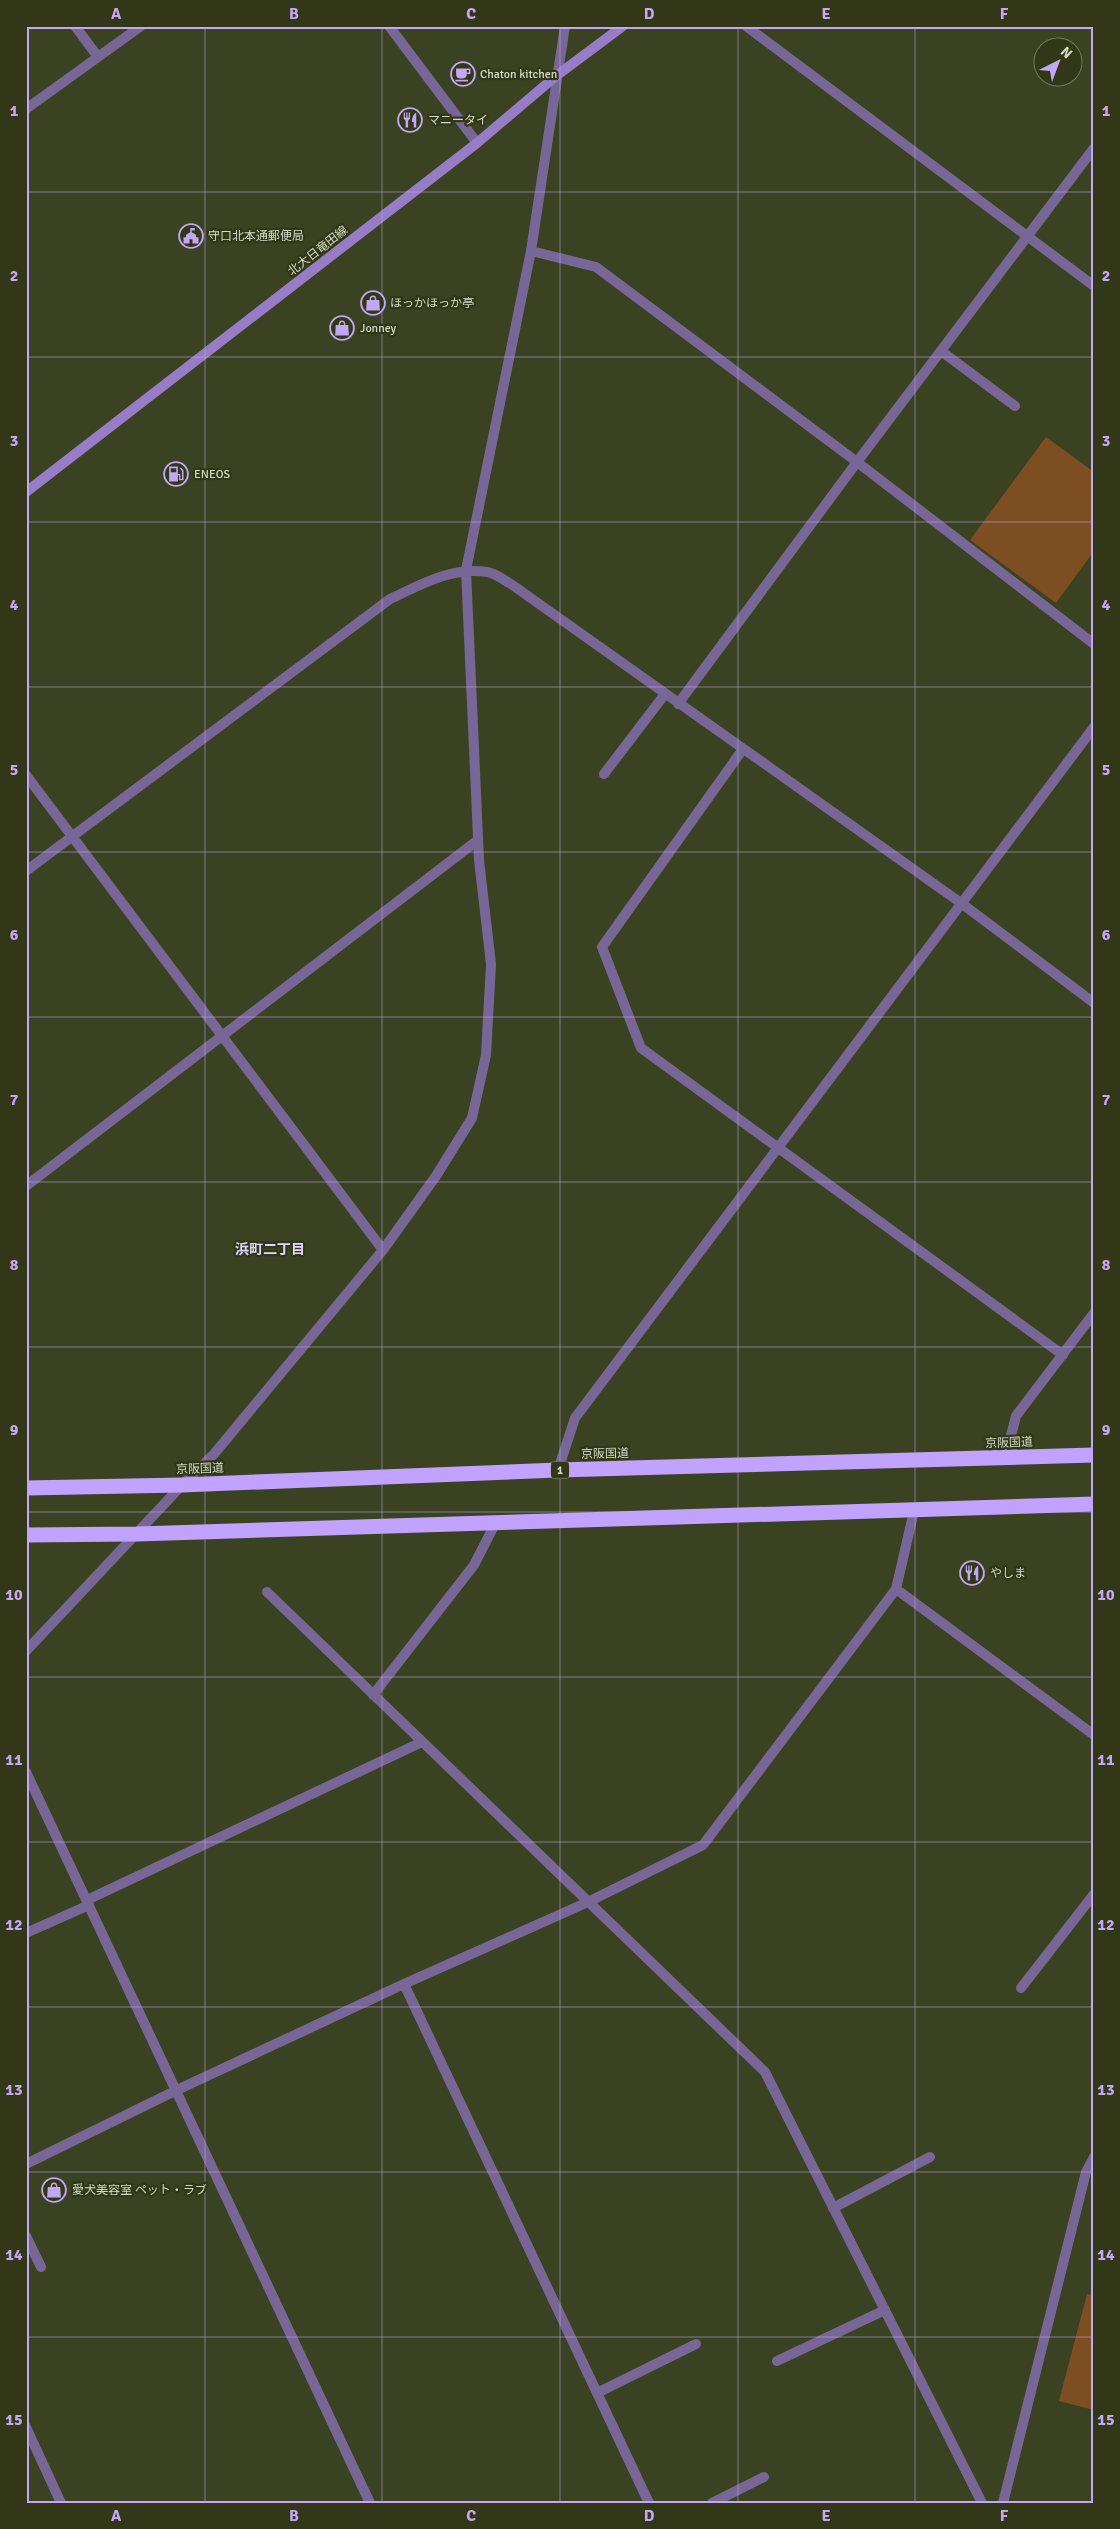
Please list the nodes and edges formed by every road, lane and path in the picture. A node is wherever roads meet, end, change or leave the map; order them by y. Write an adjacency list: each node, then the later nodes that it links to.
1 (75, 26): 7 (street)
2 (141, 26): 7 (street)
3 (389, 26): 10 (street)
4 (565, 26): 8 (street)
5 (623, 26): 8 (main road, 北大日竜田線)
6 (746, 26): 12 (street)
7 (98, 57): 9 (street)
8 (556, 76): 10 (main road, 北大日竜田線); 13 (street)
9 (26, 109)
10 (477, 143): 18 (main road, 北大日竜田線)
11 (1094, 148): 12 (street)
12 (1029, 236): 14 (street); 15 (street)
13 (530, 252): 17 (street); 19 (street)
14 (1094, 286)
15 (941, 351): 16 (street); 17 (street)
16 (1016, 406)
17 (857, 462): 20 (street); 22 (street)
18 (26, 492)
19 (466, 570): 21 (street); 27 (street); 28 (street)
20 (1094, 644)
21 (665, 694): 22 (street); 25 (street)
22 (678, 704): 24 (street)
23 (1094, 726): 30 (street)
24 (743, 749): 30 (street); 33 (street)
25 (604, 774)
26 (26, 775): 27 (street)
27 (72, 836): 29 (street); 32 (street)
28 (478, 840): 32 (street); 35 (street)
29 (26, 870)
30 (962, 903): 31 (street); 33 (street)
31 (1092, 998)
32 (224, 1035): 34 (street); 35 (street)
33 (778, 1148): 37 (street); 40 (street)
34 (26, 1186)
35 (383, 1250): 41 (street)
36 (1094, 1314): 37 (street)
37 (1063, 1355): 39 (street)
38 (1094, 1455): 39 (highway, 京阪国道 / 1)
39 (1005, 1459): 40 (highway, 京阪国道 / 1)
40 (558, 1470): 41 (highway, 京阪国道 / 1)
41 (182, 1485): 42 (highway, 京阪国道 / 1); 46 (street)
42 (26, 1488)
43 (1094, 1504): 44 (highway)
44 (914, 1511): 45 (highway); 48 (street)
45 (496, 1522): 46 (highway); 51 (street)
46 (137, 1534): 47 (highway); 50 (street)
47 (26, 1536)
48 (896, 1590): 52 (street); 57 (street)
49 (267, 1592): 51 (street)
50 (26, 1651)
51 (373, 1695): 53 (street)
52 (1094, 1735)
53 (422, 1742): 56 (street); 57 (street)
54 (26, 1772): 56 (street)
55 (1094, 1894): 60 (street)
56 (88, 1902): 58 (street); 61 (street)
57 (588, 1902): 59 (street); 65 (street)
58 (26, 1933)
59 (404, 1984): 61 (street); 71 (street)
60 (1021, 1988)
61 (178, 2090): 64 (street); 75 (street)
62 (930, 2157): 65 (street)
63 (1094, 2157): 79 (street)
64 (26, 2164)
65 (833, 2208): 68 (street)
66 (26, 2236): 67 (street)
67 (41, 2267)
68 (885, 2310): 70 (street); 78 (street)
69 (696, 2344): 71 (street)
70 (777, 2361)
71 (597, 2392): 76 (street)
72 (26, 2427): 74 (street)
73 (764, 2477): 77 (street)
74 (61, 2503)
75 (370, 2503)
76 (649, 2503)
77 (712, 2503)
78 (982, 2503)
79 (1002, 2503)

